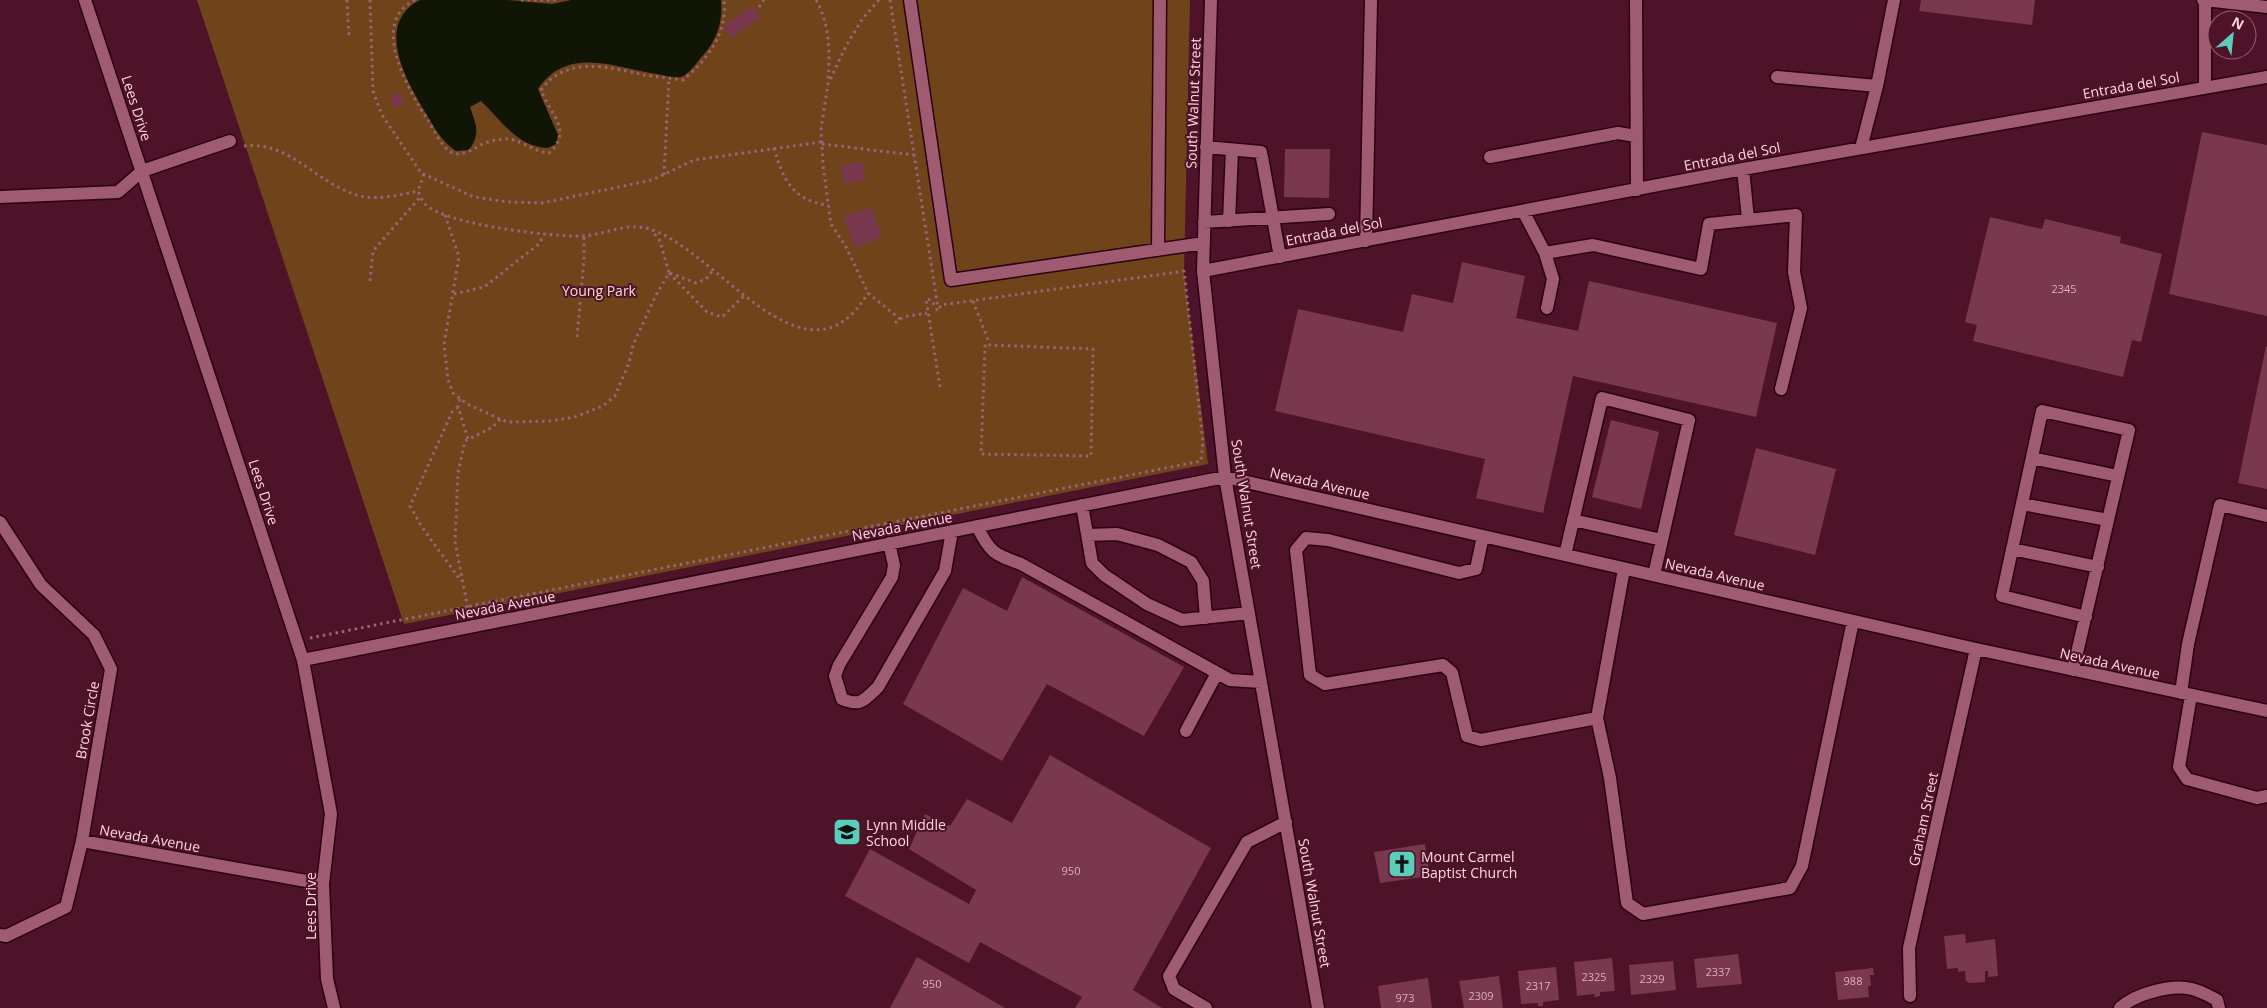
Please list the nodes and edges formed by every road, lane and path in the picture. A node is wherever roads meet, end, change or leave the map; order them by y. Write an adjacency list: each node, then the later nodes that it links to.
1 (85, 0): 38 (street, Lees Drive)
2 (347, 0): 21 (path)
3 (370, 0): 39 (path)
4 (414, 0): 24 (path)
5 (521, 0): 6 (path)
6 (556, 0)
7 (724, 0): 24 (path)
8 (764, 0): 20 (path)
9 (816, 0): 25 (path)
10 (879, 0): 25 (path)
11 (890, 0): 35 (path)
12 (910, 0): 58 (street)
13 (1160, 0): 58 (street)
14 (1211, 0): 31 (street, South Walnut Street)
15 (1371, 0): 56 (street)
16 (1636, 0): 28 (street)
17 (1894, 0): 26 (street)
18 (2204, 0): 19 (street); 27 (street)
19 (2267, 7)
20 (760, 8)
21 (349, 36)
22 (1777, 77): 26 (street)
23 (2267, 77): 27 (street, Entrada del Sol)
24 (669, 78): 40 (path)
25 (828, 84): 30 (path)
26 (1877, 86): 33 (street)
27 (2205, 87): 33 (street, Entrada del Sol)
28 (1636, 136): 36 (street); 41 (street)
29 (230, 141): 38 (street); 42 (path)
30 (822, 143): 32 (path); 35 (path); 45 (path)
31 (1206, 147): 34 (street); 52 (street, South Walnut Street)
32 (774, 148): 40 (path); 45 (path)
33 (1861, 148): 37 (street, Entrada del Sol)
34 (1232, 150): 49 (street); 51 (street)
35 (914, 155): 71 (path)
36 (1490, 157)
37 (1743, 169): 41 (street, Entrada del Sol); 50 (street)
38 (142, 171): 44 (street); 110 (street, Lees Drive)
39 (424, 174): 40 (path); 42 (path)
40 (664, 175)
41 (1637, 190): 46 (street, Entrada del Sol)
42 (418, 191): 43 (path)
43 (421, 196): 48 (path); 65 (path)
44 (0, 197)
45 (827, 206): 66 (path)
46 (1523, 211): 56 (street, Entrada del Sol); 59 (street)
47 (1330, 214): 49 (street)
48 (445, 215): 54 (path); 67 (path)
49 (1273, 218): 51 (street); 60 (street)
50 (1748, 219): 59 (street); 78 (street)
51 (1230, 221): 52 (street)
52 (1204, 222): 57 (street, South Walnut Street)
53 (652, 230): 55 (path); 61 (path); 64 (path)
54 (545, 233): 55 (path); 67 (path)
55 (584, 236): 75 (path)
56 (1366, 241): 60 (street, Entrada del Sol)
57 (1204, 243): 58 (street); 62 (street, South Walnut Street)
58 (1158, 250)
59 (1545, 254): 70 (street)
60 (1280, 257): 62 (street, Entrada del Sol)
61 (714, 269): 64 (path); 68 (path)
62 (1203, 269): 63 (path); 85 (street, South Walnut Street)
63 (1184, 271): 69 (path); 104 (path)
64 (669, 273): 68 (path); 81 (path)
65 (370, 281)
66 (868, 293): 68 (path); 73 (path)
67 (454, 294): 79 (path)
68 (744, 296)
69 (973, 301): 71 (path); 76 (path)
70 (1547, 308)
71 (938, 311): 72 (path)
72 (928, 313): 73 (path); 77 (path)
73 (900, 319): 74 (path)
74 (895, 323)
75 (577, 337)
76 (990, 345): 76 (path)
77 (940, 387)
78 (1781, 389)
79 (460, 398): 80 (path); 81 (path)
80 (458, 407): 82 (path); 103 (path)
81 (500, 419): 82 (path)
82 (468, 439): 103 (path)
83 (2032, 458): 84 (street); 84 (street); 86 (street)
84 (2118, 476): 90 (street)
85 (1226, 477): 87 (street, Nevada Avenue); 95 (street, Nevada Avenue); 105 (street, South Walnut Street)
86 (2022, 504): 90 (street); 98 (street)
87 (1082, 505): 92 (street, Nevada Avenue); 94 (street)
88 (2267, 516): 116 (street)
89 (1573, 520): 96 (street); 96 (street); 99 (street)
90 (2108, 520): 100 (street)
91 (0, 522): 122 (street, Brook Circle)
92 (977, 526): 93 (street, Nevada Avenue); 114 (street)
93 (952, 531): 97 (street, Nevada Avenue); 97 (street)
94 (1087, 535): 107 (street); 107 (street)
95 (1483, 536): 99 (street, Nevada Avenue); 118 (street)
96 (1662, 540): 102 (street)
97 (890, 543): 109 (street, Nevada Avenue)
98 (2012, 549): 100 (street); 106 (street)
99 (1565, 555): 101 (street, Nevada Avenue)
100 (2098, 566): 106 (street)
101 (1624, 569): 102 (street, Nevada Avenue); 118 (street)
102 (1654, 575): 108 (street, Nevada Avenue)
103 (462, 583): 104 (path)
104 (467, 605): 109 (path); 110 (path)
105 (1249, 613): 107 (street); 115 (street, South Walnut Street)
106 (2086, 617): 113 (street)
107 (1206, 618)
108 (1853, 621): 111 (street, Nevada Avenue); 118 (street)
109 (471, 627): 112 (street, Nevada Avenue)
110 (296, 639): 112 (street, Lees Drive)
111 (1976, 650): 113 (street, Nevada Avenue); 125 (street, Graham Street)
112 (303, 660): 123 (street, Lees Drive)
113 (2073, 670): 116 (street, Nevada Avenue)
114 (1217, 673): 115 (street); 119 (street)
115 (1261, 682): 121 (street, South Walnut Street)
116 (2186, 694): 117 (street, Nevada Avenue); 120 (street)
117 (2267, 711)
118 (1596, 718)
119 (1186, 731)
120 (2267, 796)
121 (1286, 822): 127 (street); 128 (street, South Walnut Street)
122 (82, 841): 123 (street, Nevada Avenue); 124 (street, Nevada Avenue)
123 (323, 884): 126 (street, Lees Drive)
124 (0, 935)
125 (1910, 996)
126 (334, 1008)
127 (1206, 1008)
128 (1318, 1008)
129 (2120, 1008): 130 (street)
130 (2219, 1008)

